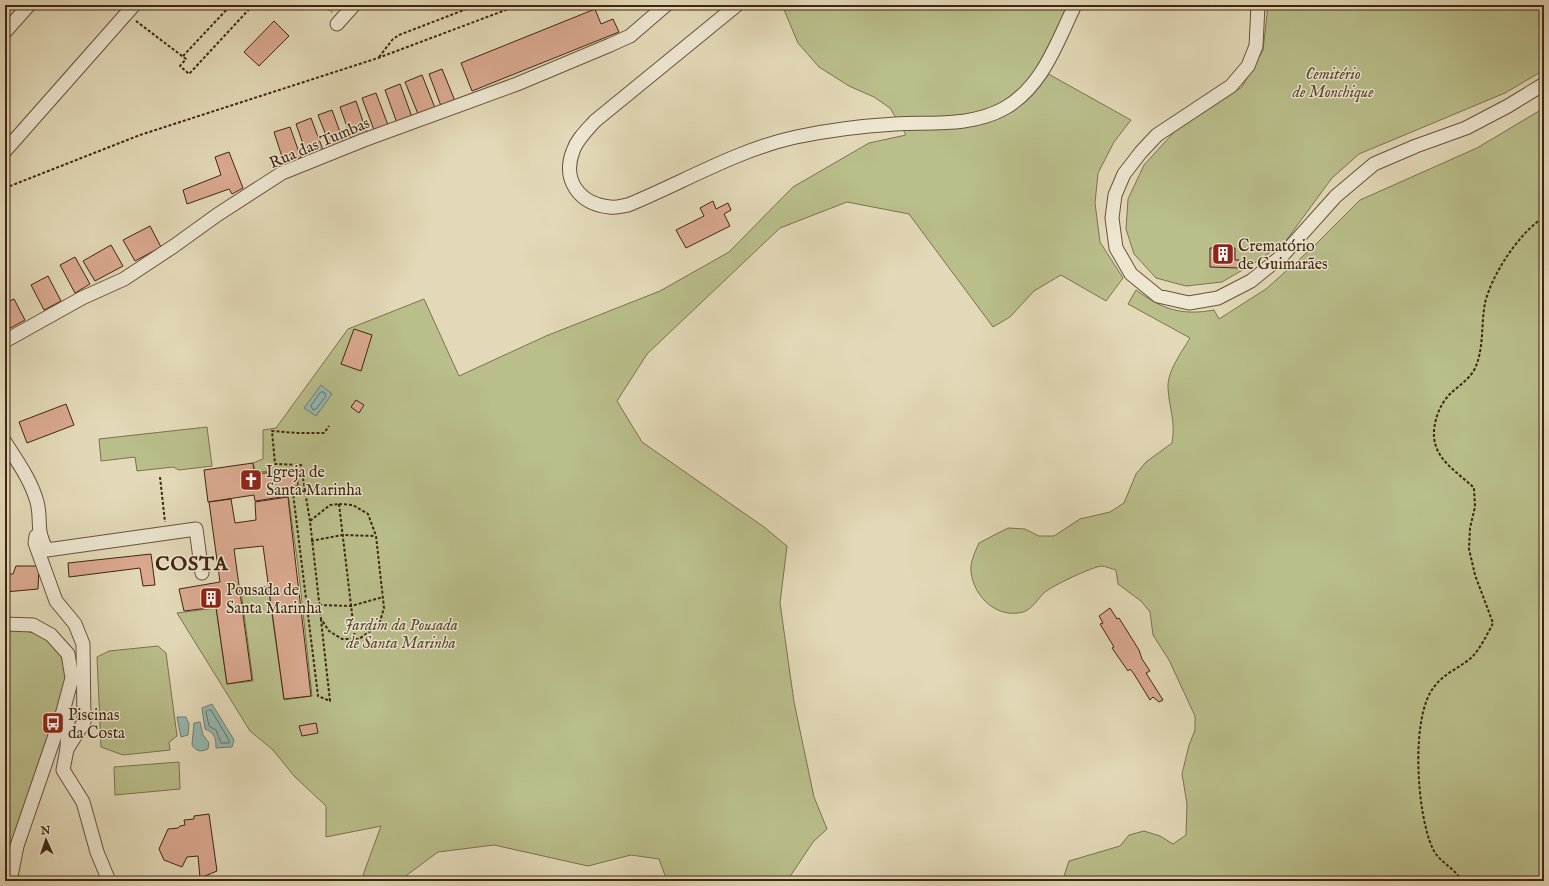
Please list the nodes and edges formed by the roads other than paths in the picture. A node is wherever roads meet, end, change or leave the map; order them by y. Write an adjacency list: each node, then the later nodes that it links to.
1 (29, 5): 9 (street)
2 (354, 5): 8 (street)
3 (737, 5): 4 (street)
4 (1075, 5)
5 (1258, 5): 10 (street)
6 (664, 6): 12 (street, Rua das Tumbas)
7 (130, 9): 11 (street)
8 (337, 24)
9 (5, 32)
10 (1544, 84)
11 (5, 150)
12 (5, 341)
13 (5, 442): 14 (street)
14 (38, 518): 15 (street); 18 (street)
15 (202, 573)
16 (5, 624): 17 (street)
17 (62, 715): 18 (street); 19 (street)
18 (67, 749): 20 (street)
19 (10, 881)
20 (109, 881)

